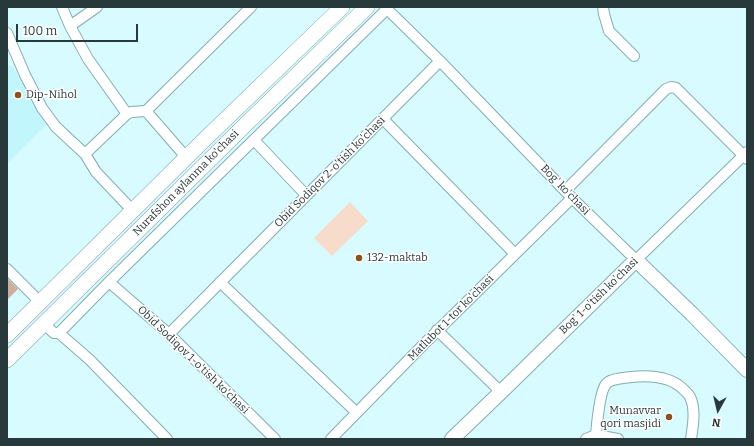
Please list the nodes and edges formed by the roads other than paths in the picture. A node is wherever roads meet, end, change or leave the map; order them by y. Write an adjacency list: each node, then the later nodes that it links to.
1 (62, 7): 8 (street)
2 (97, 7): 8 (street)
3 (251, 7): 12 (street)
4 (342, 7): 16 (main road, Nurafshon aylanma ko'chasi)
5 (367, 7): 18 (main road, Nurafshon aylanma ko'chasi)
6 (603, 7): 10 (street)
7 (386, 8): 11 (street, Bog' ko'chasi); 15 (street)
8 (70, 26): 13 (street)
9 (7, 33): 17 (street)
10 (634, 56)
11 (440, 61): 14 (street, Obid Sodiqov 2-o'tish ko'chasi); 21 (street, Bog' ko'chasi)
12 (146, 111): 13 (street); 20 (street)
13 (127, 114): 17 (street)
14 (383, 119): 22 (street, Obid Sodiqov 2-o'tish ko'chasi); 25 (street)
15 (254, 140): 22 (street); 29 (street)
16 (202, 142): 18 (main road); 20 (main road, Nurafshon aylanma ko'chasi)
17 (85, 154): 23 (street)
18 (215, 155): 27 (main road, Nurafshon aylanma ko'chasi)
19 (746, 156): 21 (street, Matlubot 1-tor ko'chasi); 26 (street, Bog' 1-o'tish ko'chasi)
20 (186, 158): 23 (main road, Nurafshon aylanma ko'chasi)
21 (569, 194): 25 (street, Matlubot 1-tor ko'chasi); 26 (street, Bog' ko'chasi)
22 (306, 195): 30 (street, Obid Sodiqov 2-o'tish ko'chasi)
23 (132, 210): 24 (main road, Nurafshon aylanma ko'chasi)
24 (90, 252): 27 (main road); 31 (main road, Nurafshon aylanma ko'chasi)
25 (515, 254): 33 (street, Matlubot 1-tor ko'chasi)
26 (636, 260): 38 (street, Bog' ko'chasi); 39 (street, Bog' 1-o'tish ko'chasi)
27 (104, 265): 32 (main road, Nurafshon aylanma ko'chasi)
28 (7, 269): 31 (street)
29 (109, 282): 34 (street); 35 (street, Obid Sodiqov 1-o'tish ko'chasi)
30 (220, 282): 35 (street, Obid Sodiqov 2-o'tish ko'chasi); 40 (street)
31 (40, 302): 36 (main road, Nurafshon aylanma ko'chasi)
32 (44, 324): 34 (street); 37 (main road, Nurafshon aylanma ko'chasi)
33 (437, 330): 39 (street); 40 (street, Matlubot 1-tor ko'chasi)
34 (60, 333): 42 (street)
35 (169, 334): 43 (street, Obid Sodiqov 1-o'tish ko'chasi)
36 (7, 335)
37 (7, 360)
38 (745, 364)
39 (501, 392): 45 (street, Bog' 1-o'tish ko'chasi)
40 (356, 412): 44 (street, Matlubot 1-tor ko'chasi)
41 (596, 434): 46 (street); 47 (street); 48 (street)
42 (167, 439)
43 (274, 439)
44 (331, 439)
45 (452, 439)
46 (586, 439)
47 (618, 439)
48 (690, 439)

